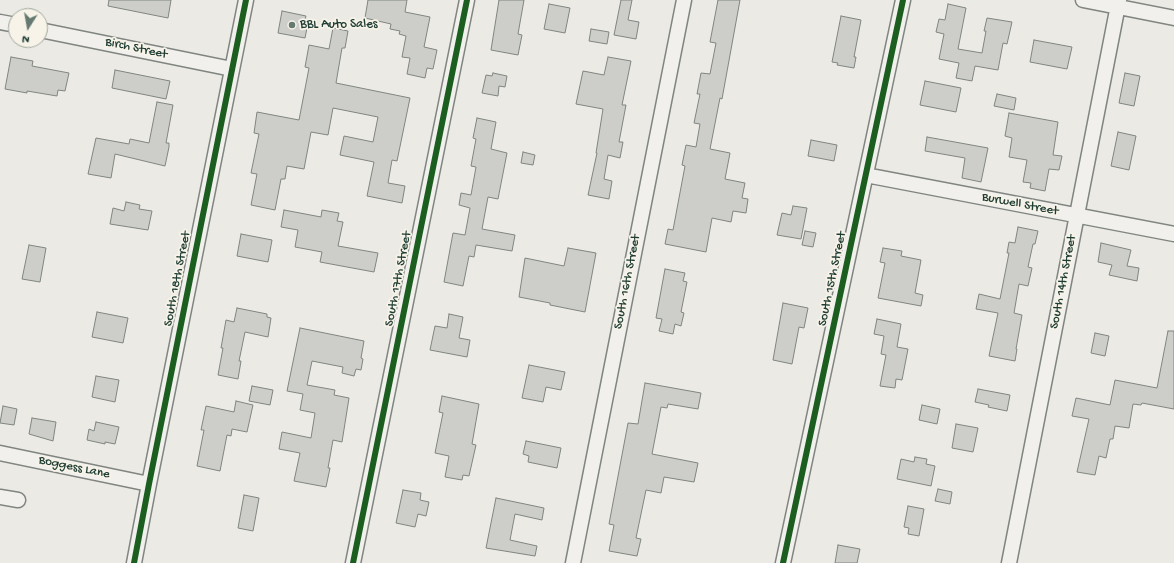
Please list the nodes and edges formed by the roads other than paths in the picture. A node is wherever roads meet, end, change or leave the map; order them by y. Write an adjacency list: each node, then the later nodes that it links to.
1 (246, 0): 9 (street, South 18th Street)
2 (467, 0): 18 (street, South 17th Street)
3 (684, 0): 19 (street, South 16th Street)
4 (902, 0): 10 (street, South 15th Street)
5 (1083, 0): 6 (street)
6 (1118, 3): 7 (street); 11 (street, South 14th Street)
7 (1174, 18)
8 (48, 32): 9 (street, Birch Street)
9 (232, 69): 14 (street, South 18th Street)
10 (866, 175): 11 (street, Burwell Street); 20 (street, South 15th Street)
11 (1077, 216): 12 (street, Burwell Street); 21 (street, South 14th Street)
12 (1174, 234)
13 (0, 453): 14 (street, Boggess Lane)
14 (148, 484): 17 (street, South 18th Street)
15 (0, 496): 16 (street)
16 (18, 500)
17 (134, 563)
18 (353, 563)
19 (573, 563)
20 (783, 563)
21 (1009, 563)

